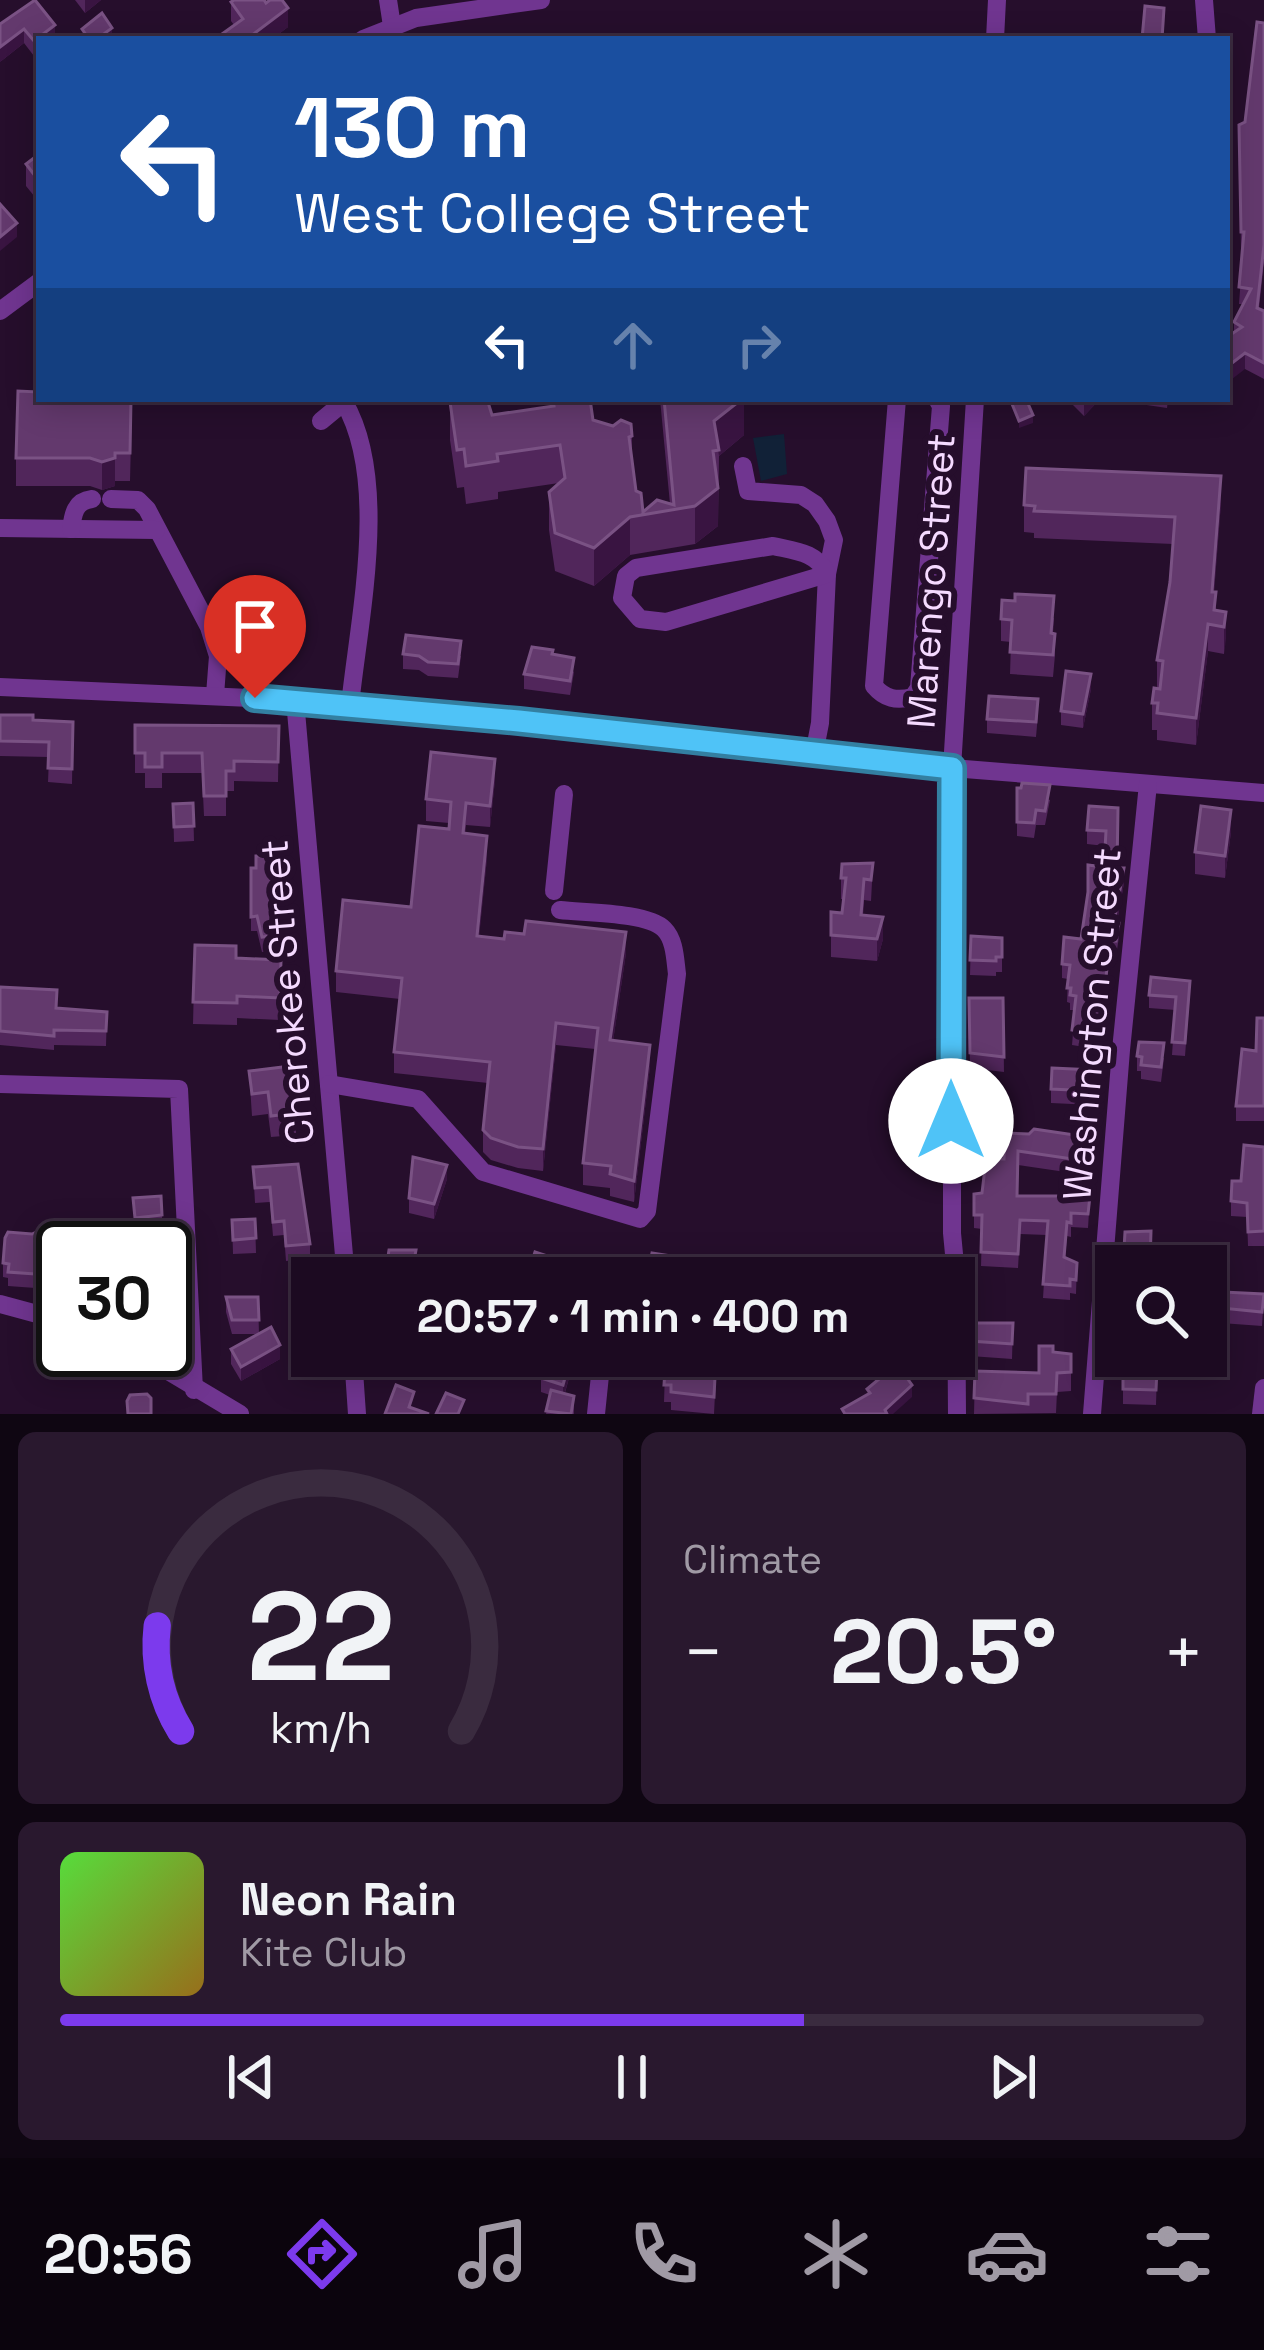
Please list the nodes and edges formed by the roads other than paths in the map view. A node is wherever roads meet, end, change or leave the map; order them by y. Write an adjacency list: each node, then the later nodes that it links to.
1 (388, 0): 5 (street)
2 (541, 0): 5 (street)
3 (997, 0): 7 (street)
4 (1204, 0): 8 (street)
5 (392, 26): 6 (street)
6 (370, 36)
7 (995, 36)
8 (1207, 36)
9 (36, 284): 10 (street)
10 (0, 311)
11 (897, 402): 19 (street)
12 (939, 402): 19 (street)
13 (975, 402): 20 (street, Marengo Street)
14 (320, 421): 25 (street)
15 (743, 466): 21 (street)
16 (0, 528): 17 (street)
17 (71, 529): 18 (street); 18 (street)
18 (156, 530): 23 (street)
19 (928, 557): 20 (street)
20 (967, 560): 27 (street, Marengo Street)
21 (827, 574): 21 (street); 26 (street)
22 (0, 687): 23 (street)
23 (215, 695): 24 (street)
24 (295, 700): 25 (street); 32 (street, Cherokee Street)
25 (350, 706): 26 (street)
26 (814, 754): 27 (street)
27 (952, 768): 28 (street); 44 (street, Marengo Street)
28 (1148, 784): 29 (street); 45 (street, Washington Street)
29 (1264, 793)
30 (564, 794): 32 (street)
31 (0, 1084): 40 (street)
32 (329, 1084): 33 (street, Cherokee Street)
33 (344, 1257)
34 (0, 1304): 35 (street)
35 (36, 1314)
36 (174, 1377): 40 (street)
37 (354, 1377): 42 (street)
38 (600, 1377): 43 (street)
39 (1264, 1388): 46 (street)
40 (194, 1390): 41 (street)
41 (240, 1414)
42 (357, 1414)
43 (596, 1414)
44 (957, 1414)
45 (1092, 1414)
46 (1261, 1414)

